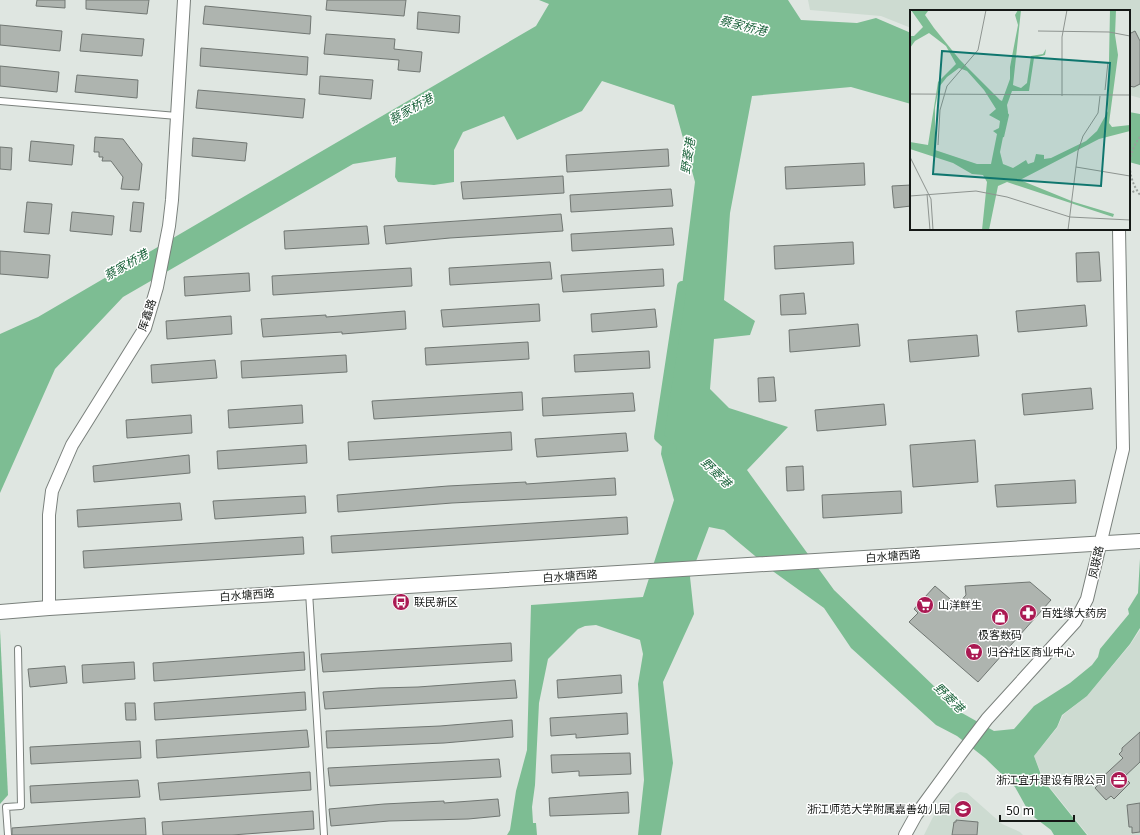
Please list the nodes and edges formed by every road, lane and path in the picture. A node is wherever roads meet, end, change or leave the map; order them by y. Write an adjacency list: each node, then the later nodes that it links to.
1 (184, 0): 3 (street, 厍鑫路)
2 (0, 101): 3 (lane)
3 (177, 116): 12 (street, 厍鑫路)
4 (1140, 137): 5 (path)
5 (1136, 190): 6 (path); 7 (path)
6 (1130, 193)
7 (1140, 195)
8 (1119, 230): 10 (street, 凤联路)
9 (1140, 540): 10 (street, 白水塘西路)
10 (1100, 543): 11 (street, 白水塘西路); 17 (street, 凤联路)
11 (309, 592): 12 (street, 白水塘西路); 16 (lane)
12 (49, 608): 13 (street, 白水塘西路)
13 (1, 612)
14 (18, 649): 15 (lane)
15 (8, 835)
16 (324, 835)
17 (905, 835)

